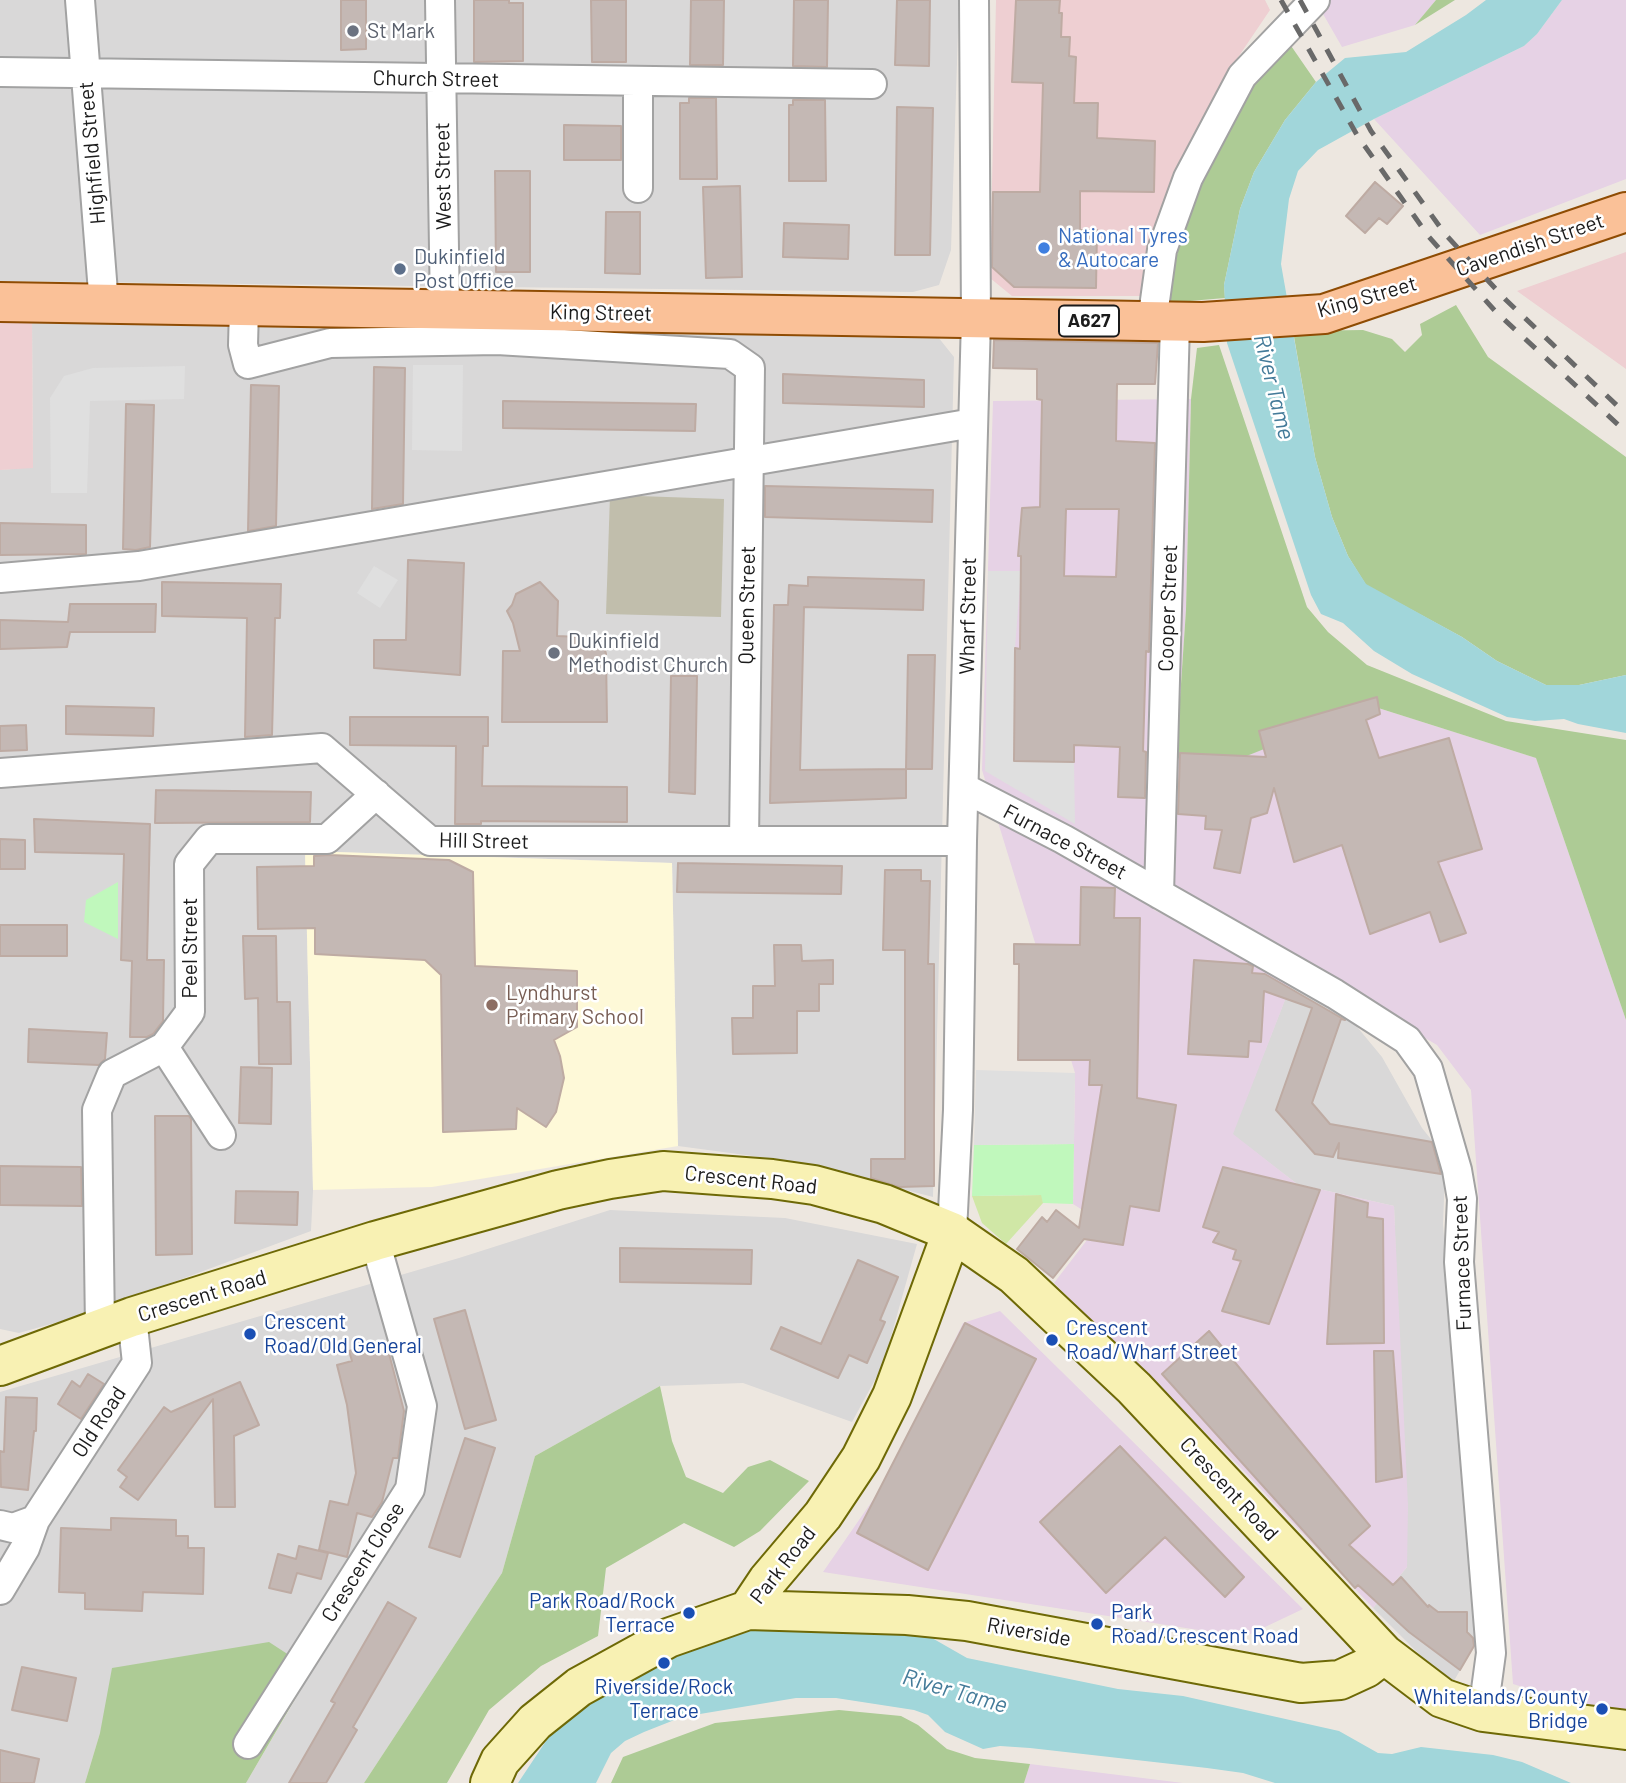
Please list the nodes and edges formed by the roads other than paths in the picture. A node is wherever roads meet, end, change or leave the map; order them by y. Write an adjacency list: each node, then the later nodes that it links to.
1 (80, 0): 6 (street, Highfield Street)
2 (440, 0): 7 (street, West Street)
3 (974, 0): 17 (street, Wharf Street)
4 (1315, 0): 18 (street, Cooper Street)
5 (0, 72): 6 (street, Church Street)
6 (86, 74): 7 (street, Church Street); 14 (street, Highfield Street)
7 (441, 79): 8 (street, Church Street); 16 (street, West Street)
8 (638, 81): 9 (street, Church Street); 10 (street)
9 (872, 84)
10 (638, 188)
11 (1626, 212): 12 (main road, Cavendish Street / A627)
12 (1433, 278): 18 (main road, King Street / A627)
13 (0, 302): 14 (main road, King Street / A627)
14 (104, 305): 15 (main road, King Street / A627)
15 (244, 308): 16 (main road, King Street / A627); 20 (street, Queen Street)
16 (445, 311): 17 (main road, King Street / A627)
17 (976, 318): 18 (main road, King Street / A627); 19 (street, Wharf Street)
18 (1177, 323): 27 (street, Cooper Street)
19 (973, 423): 20 (street); 23 (street, Wharf Street)
20 (749, 461): 21 (street); 25 (street, Queen Street)
21 (0, 578)
22 (0, 773): 24 (street, Hill Street)
23 (964, 788): 26 (street, Wharf Street); 27 (street, Furnace Street)
24 (376, 794): 25 (street, Hill Street); 28 (street, Peel Street)
25 (744, 841): 26 (street, Hill Street)
26 (962, 841): 30 (street, Wharf Street)
27 (1159, 894): 39 (street, Furnace Street)
28 (164, 1047): 29 (street); 32 (street, Peel Street)
29 (221, 1135)
30 (952, 1232): 31 (main road, Crescent Road); 37 (main road, Park Road); 38 (main road, Crescent Road)
31 (375, 1241): 32 (main road, Crescent Road); 41 (street, Crescent Close)
32 (116, 1323): 33 (main road, Crescent Road); 34 (street, Old Road)
33 (0, 1366)
34 (35, 1520): 35 (street); 36 (street, Old Road)
35 (0, 1525)
36 (0, 1590)
37 (748, 1610): 38 (main road, Riverside); 42 (main road, Park Road)
38 (1384, 1654): 39 (main road, Crescent Road)
39 (1483, 1712): 40 (main road, Crescent Road)
40 (1626, 1730)
41 (248, 1744)
42 (490, 1783)

